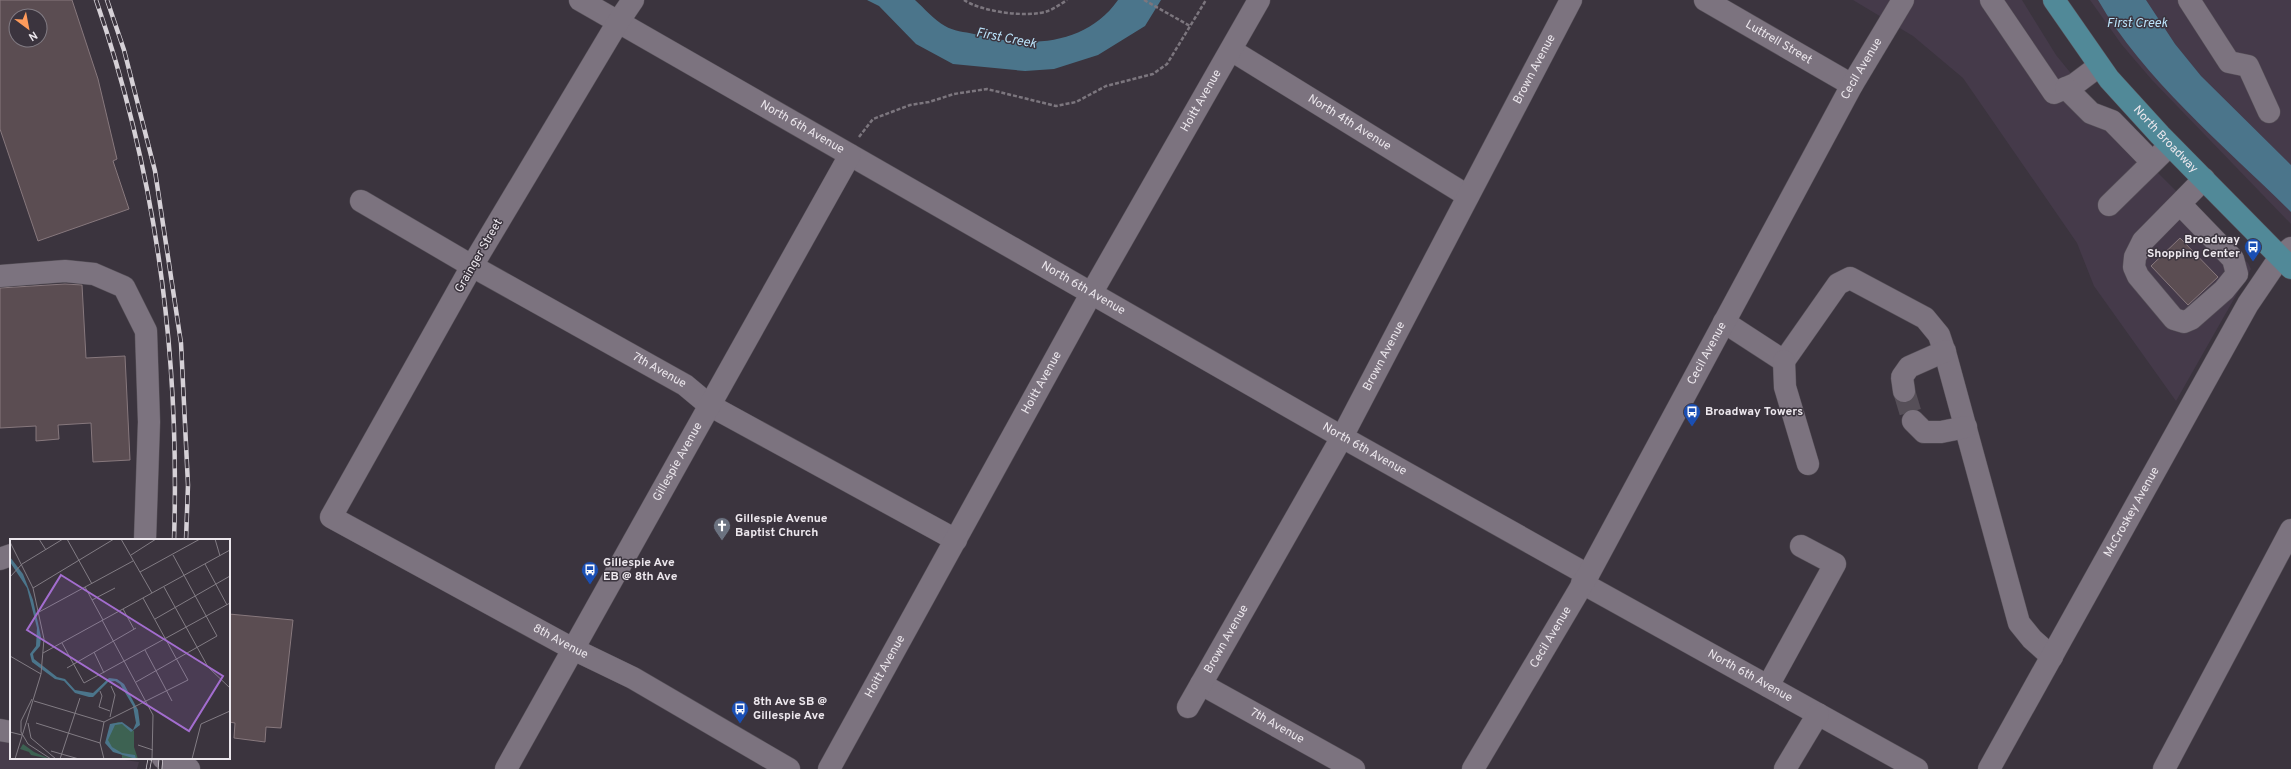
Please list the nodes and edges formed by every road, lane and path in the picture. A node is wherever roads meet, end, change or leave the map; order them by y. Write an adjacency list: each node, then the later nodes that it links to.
1 (580, 0): 14 (street, North 6th Avenue)
2 (633, 0): 14 (street, Grainger Street)
3 (964, 0): 4 (path)
4 (1067, 0)
5 (1144, 0): 15 (path)
6 (1206, 0): 15 (path)
7 (1259, 0): 16 (street, Hoitt Avenue)
8 (1571, 0): 25 (street, Brown Avenue)
9 (1705, 0): 18 (street, Luttrell Street)
10 (1903, 0): 18 (street, Cecil Avenue)
11 (1991, 0): 19 (street)
12 (2054, 0): 17 (main road, North Broadway)
13 (2189, 0): 20 (street)
14 (618, 22): 22 (street, North 6th Avenue); 30 (street, Grainger Street)
15 (1190, 26): 22 (path)
16 (1231, 50): 25 (street, North 4th Avenue); 33 (street, Hoitt Avenue)
17 (2099, 66): 19 (street); 21 (main road, North Broadway)
18 (1852, 85): 35 (street, Cecil Avenue)
19 (2066, 88): 23 (street)
20 (2269, 112)
21 (2170, 145): 23 (street); 24 (main road, North Broadway)
22 (850, 155): 33 (street, North 6th Avenue); 39 (street, Gillespie Avenue)
23 (2152, 162): 28 (street)
24 (2204, 179): 27 (street); 29 (main road, North Broadway)
25 (1468, 196): 42 (street, Brown Avenue)
26 (361, 201): 30 (street, 7th Avenue)
27 (2180, 204): 32 (street); 32 (street)
28 (2109, 206)
29 (2287, 258): 34 (street, McCroskey Avenue)
30 (472, 266): 39 (street, 7th Avenue); 44 (street, Grainger Street)
31 (0, 276): 46 (street)
32 (2224, 290): 34 (street)
33 (1091, 294): 42 (street, North 6th Avenue); 47 (street, Hoitt Avenue)
34 (2248, 304): 53 (street, McCroskey Avenue)
35 (1724, 322): 37 (street); 51 (street, Cecil Avenue)
36 (1945, 351): 37 (street); 38 (street); 41 (street)
37 (1784, 362): 43 (street)
38 (1904, 391)
39 (708, 404): 47 (street, 7th Avenue); 52 (street, Gillespie Avenue)
40 (1913, 421): 41 (street)
41 (1966, 427): 53 (street)
42 (1342, 437): 51 (street, North 6th Avenue); 54 (street, Brown Avenue)
43 (1808, 464)
44 (331, 517): 52 (street, 8th Avenue)
45 (2291, 530): 70 (street)
46 (145, 539)
47 (956, 540): 64 (street, Hoitt Avenue)
48 (1801, 546): 55 (street)
49 (10, 555): 50 (street)
50 (0, 559)
51 (1585, 579): 55 (street, North 6th Avenue); 66 (street, Cecil Avenue)
52 (573, 649): 62 (street, Gillespie Avenue); 63 (street, 8th Avenue)
53 (2052, 657): 69 (street, McCroskey Avenue)
54 (1201, 684): 56 (street, Brown Avenue); 65 (street, 7th Avenue)
55 (1768, 686): 57 (street, North 6th Avenue)
56 (1188, 707)
57 (1818, 714): 67 (street); 68 (street, North 6th Avenue)
58 (0, 730): 59 (street)
59 (10, 732)
60 (165, 759): 61 (street)
61 (189, 769)
62 (506, 769)
63 (789, 769)
64 (829, 769)
65 (1354, 769)
66 (1473, 769)
67 (1785, 769)
68 (1917, 769)
69 (1989, 769)
70 (2164, 769)

